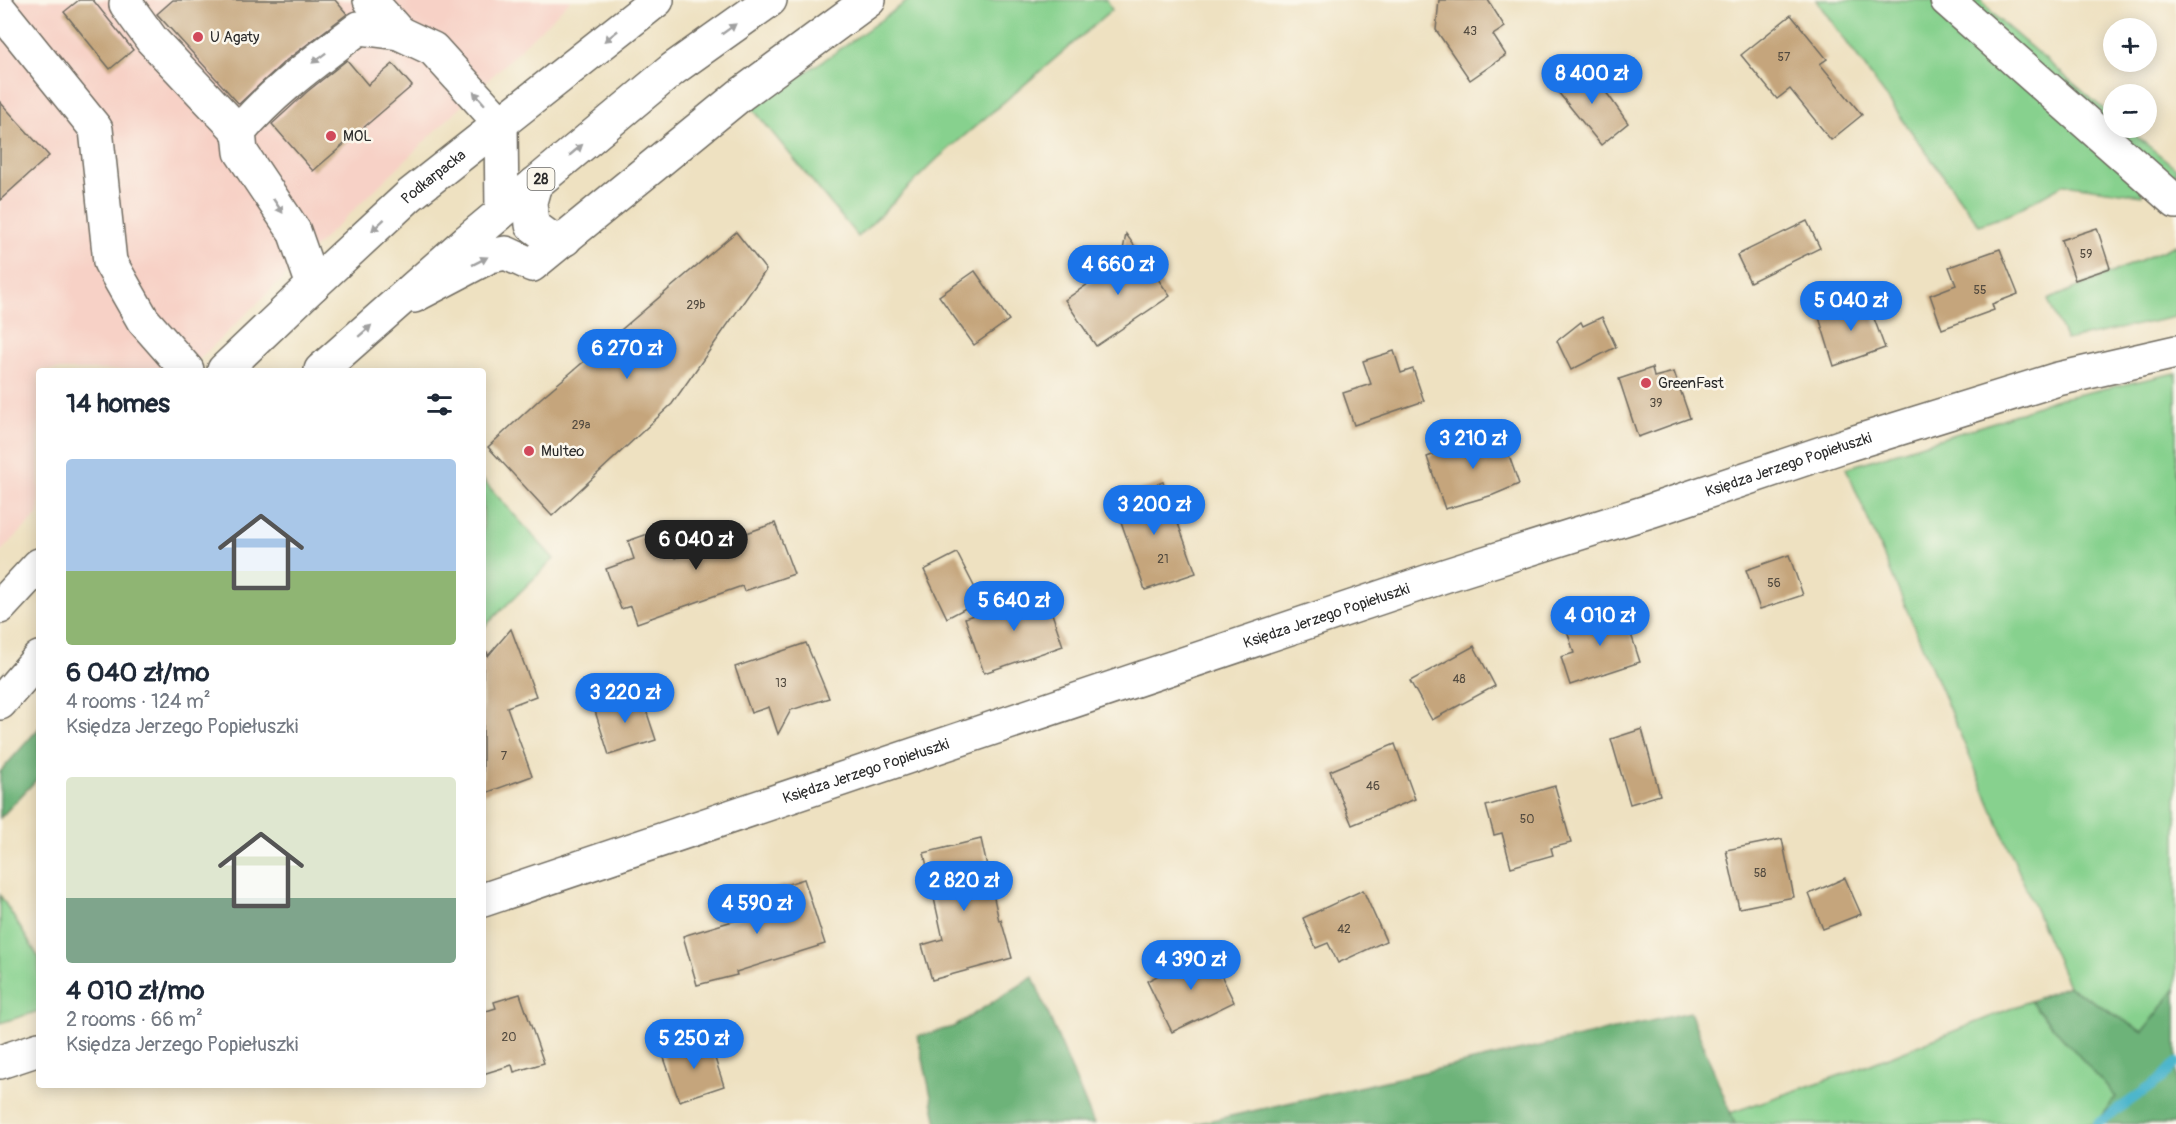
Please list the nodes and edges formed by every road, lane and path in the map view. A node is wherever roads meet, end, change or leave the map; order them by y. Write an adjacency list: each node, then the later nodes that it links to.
1 (127, 0): 10 (street)
2 (370, 0): 8 (street)
3 (657, 0): 9 (street, Podkarpacka, one-way to 9)
4 (770, 0): 11 (street, 28, one-way to 4)
5 (869, 0): 14 (street)
6 (1947, 0): 12 (street)
7 (0, 10): 18 (street)
8 (399, 33): 9 (street, one-way to 8); 10 (street, one-way to 10)
9 (501, 124): 13 (street); 15 (street, Podkarpacka, one-way to 15)
10 (239, 132): 15 (street, one-way to 15)
11 (535, 184): 13 (street, 28); 14 (street)
12 (2176, 201)
13 (502, 212): 16 (street, 28)
14 (565, 239): 16 (street, one-way to 14)
15 (313, 285): 19 (street, Podkarpacka)
16 (391, 308): 20 (street, 28, one-way to 16)
17 (2176, 352): 25 (street, Księdza Jerzego Popiełuszki)
18 (185, 368)
19 (226, 368)
20 (323, 368)
21 (36, 568): 22 (street)
22 (0, 607)
23 (36, 661): 24 (street)
24 (0, 703)
25 (486, 899)
26 (36, 1050): 27 (street)
27 (0, 1062)

